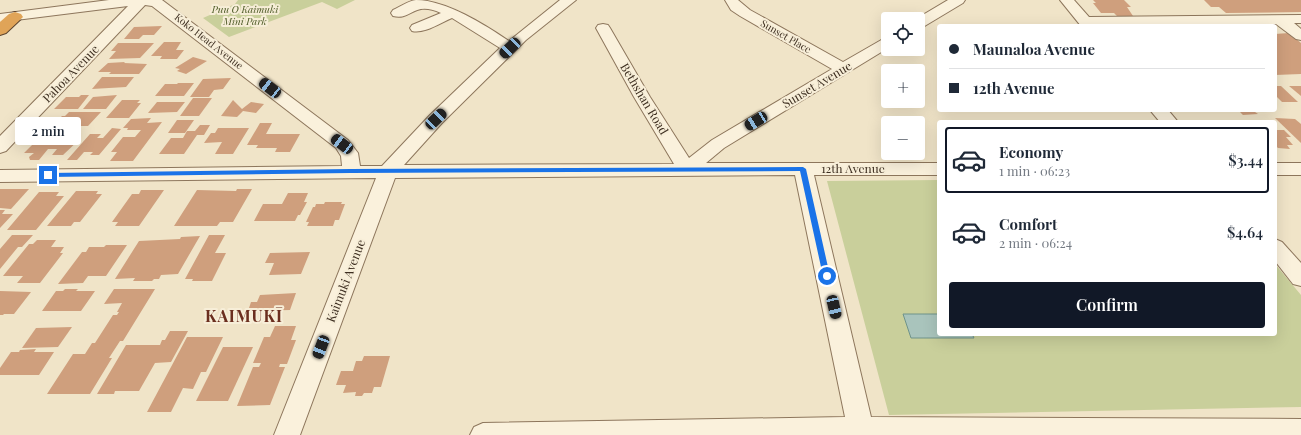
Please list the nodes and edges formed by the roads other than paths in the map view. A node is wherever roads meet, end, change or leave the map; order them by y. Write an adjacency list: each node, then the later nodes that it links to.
1 (142, 0): 8 (street, Koko Head Avenue); 22 (street, Pahoa Avenue); 28 (street, Koko Head Avenue)
2 (568, 0): 18 (street)
3 (958, 0): 10 (street)
4 (1067, 0): 12 (street)
5 (730, 1): 19 (street, Sunset Place)
6 (398, 13): 7 (street)
7 (452, 13): 13 (street); 18 (street)
8 (8, 18): 15 (highway)
9 (1301, 19): 11 (street)
10 (925, 20)
11 (1280, 20): 12 (street); 16 (street)
12 (1087, 23)
13 (417, 28)
14 (603, 28): 23 (street, Bethshan Road)
15 (0, 30)
16 (1301, 36)
17 (881, 46): 19 (street, Sunset Avenue)
18 (510, 48): 29 (street)
19 (843, 69): 23 (street, Sunset Avenue)
20 (1161, 112): 21 (street)
21 (1168, 120)
22 (0, 147)
23 (687, 169): 24 (street, 12th Avenue); 29 (street, 12th Avenue)
24 (803, 169): 25 (street, 12th Avenue); 34 (street)
25 (937, 169)
26 (1277, 169): 27 (street)
27 (1301, 169)
28 (350, 171): 29 (street, 12th Avenue); 30 (street, 12th Avenue)
29 (388, 171): 35 (street, Kaimuki Avenue)
30 (0, 176)
31 (1277, 249): 32 (street)
32 (1301, 278)
33 (1301, 431): 34 (street)
34 (861, 432): 36 (street)
35 (287, 435)
36 (483, 435)

